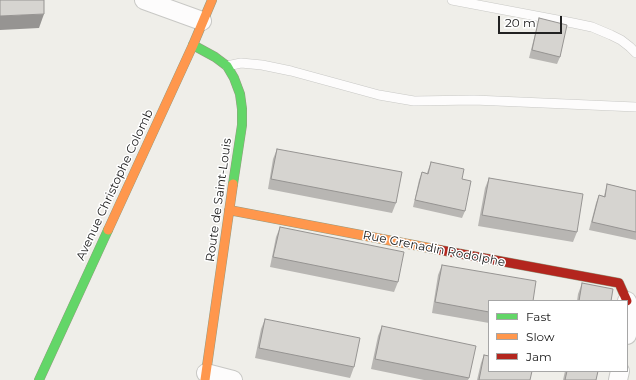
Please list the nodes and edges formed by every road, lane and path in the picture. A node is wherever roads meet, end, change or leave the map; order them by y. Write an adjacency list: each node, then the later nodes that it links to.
1 (144, 0): 4 (street)
2 (212, 0): 4 (street, Avenue Christophe Colomb)
3 (452, 0): 6 (lane)
4 (202, 21): 5 (street, Avenue Christophe Colomb)
5 (193, 45): 7 (street, Route de Saint-Louis); 14 (street, Avenue Christophe Colomb)
6 (636, 53)
7 (227, 66): 8 (lane); 9 (street, Route de Saint-Louis)
8 (636, 107)
9 (229, 210): 10 (street, Rue Grenadin Rodolphe); 13 (street, Route de Saint-Louis)
10 (627, 300)
11 (628, 303): 12 (street, Rue Grenadin Rodolphe)
12 (628, 330)
13 (205, 376): 15 (street)
14 (39, 380)
15 (233, 380)

